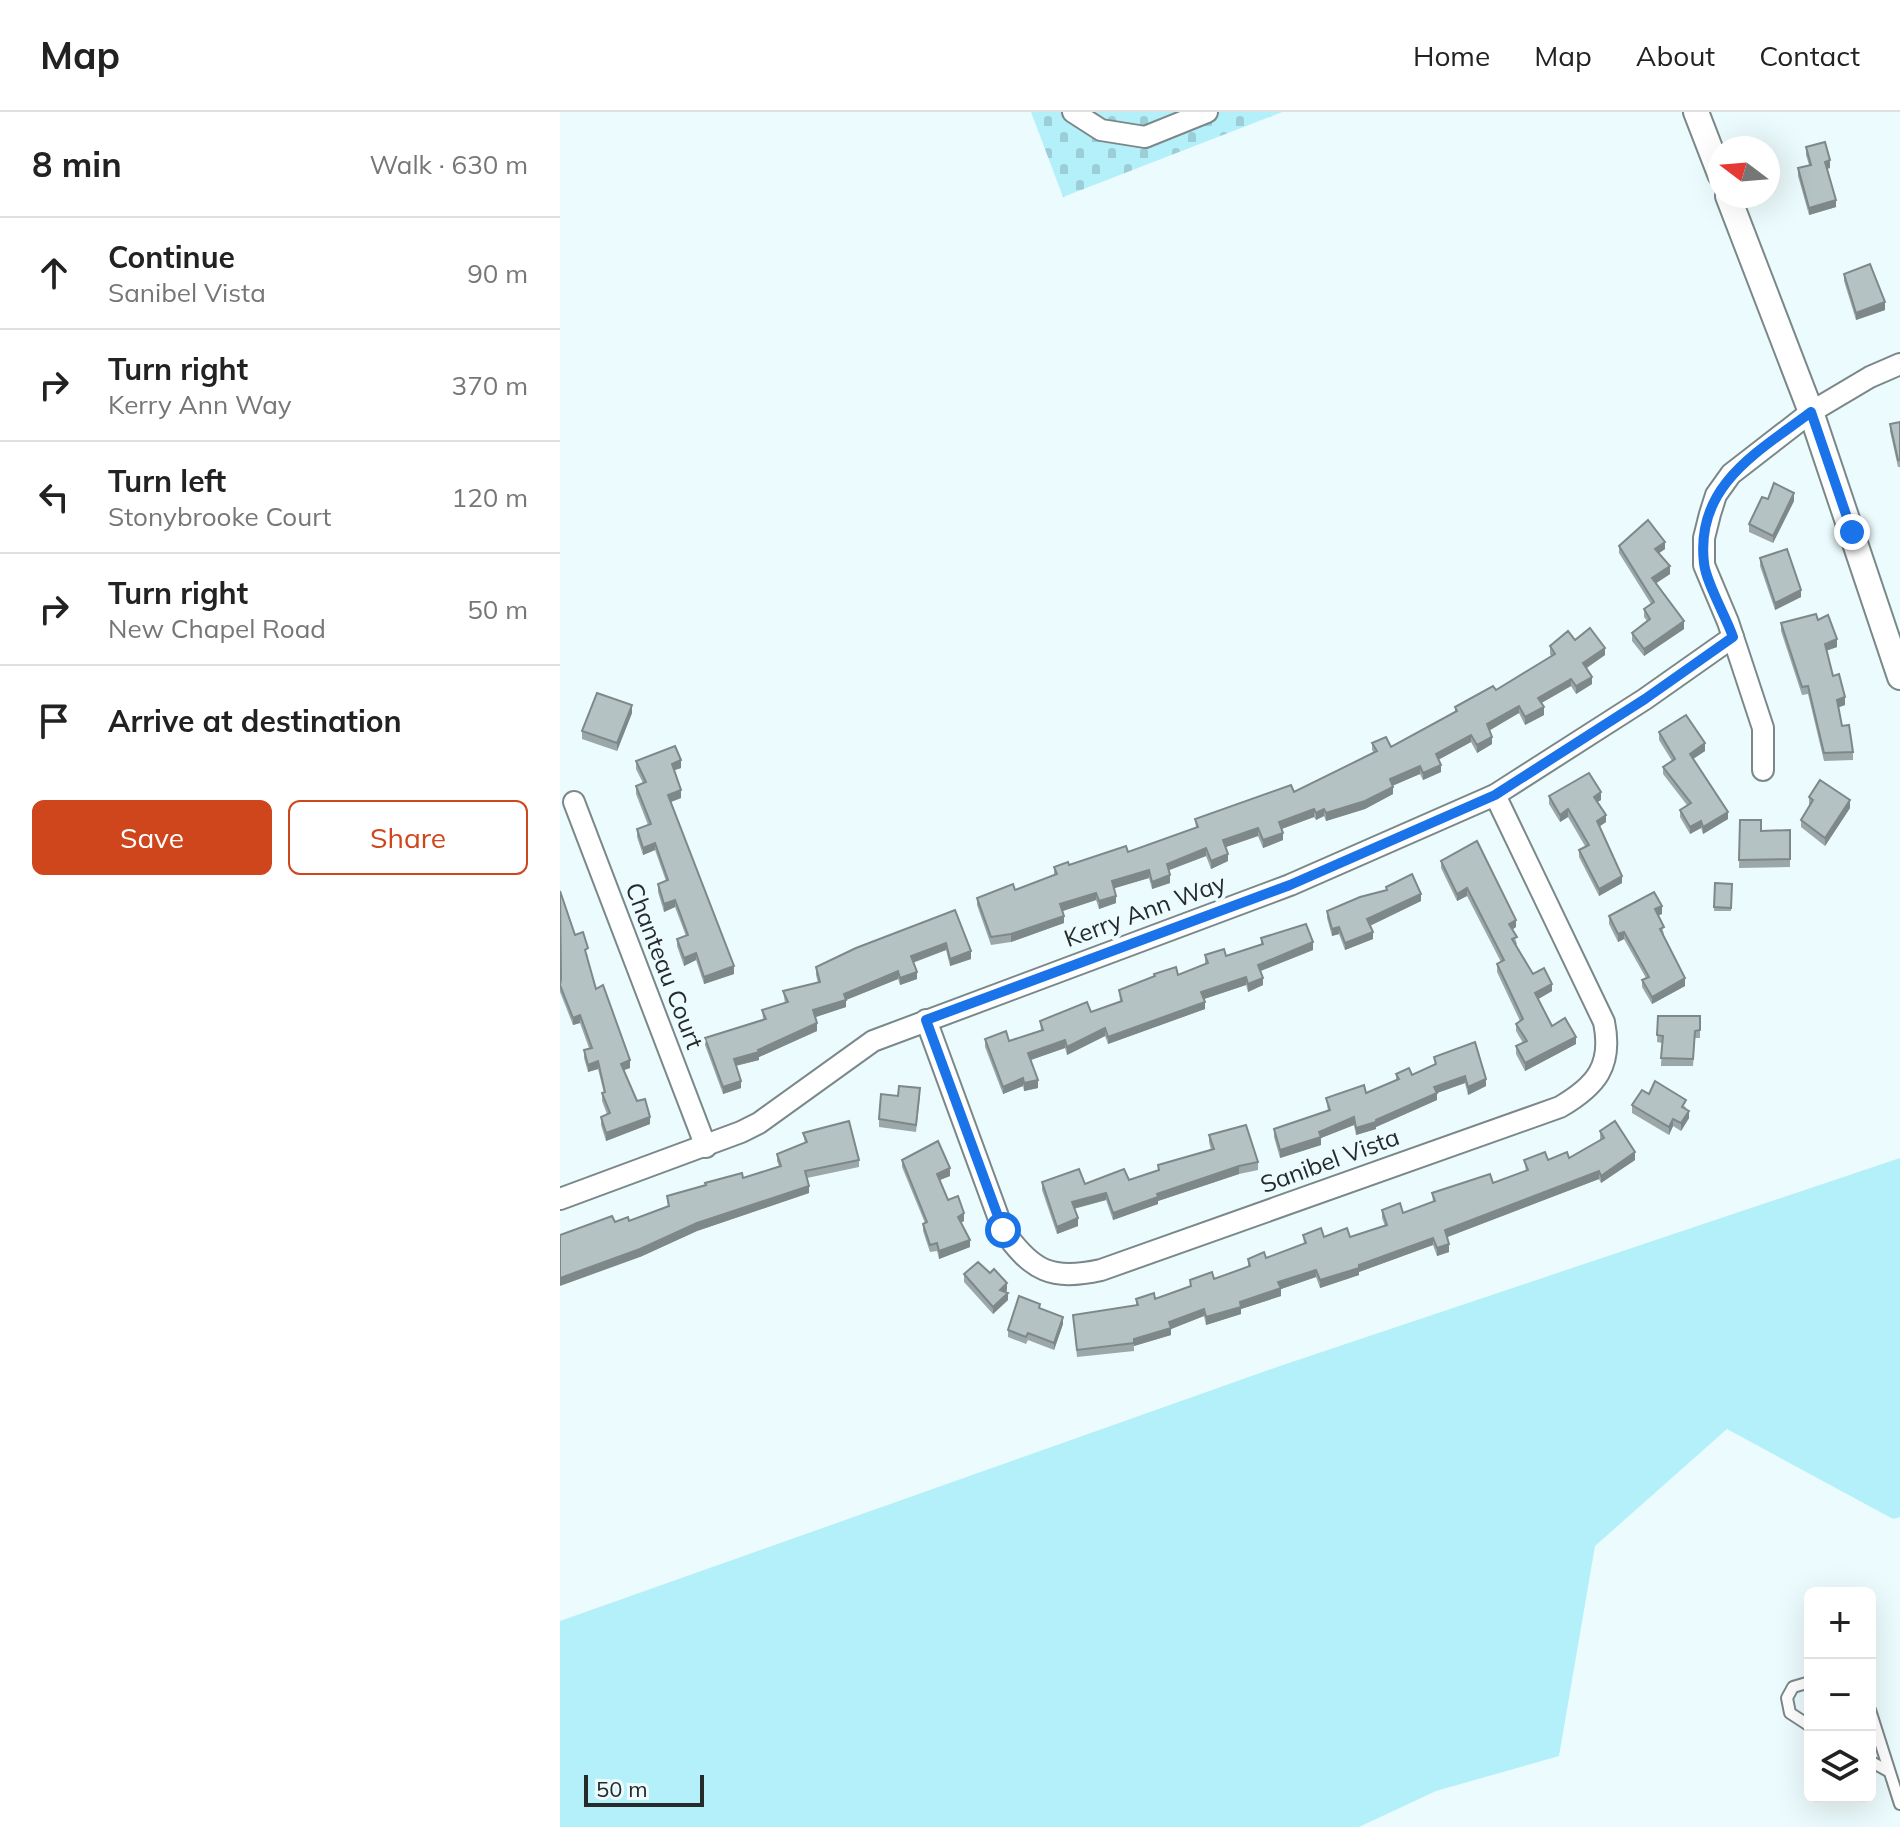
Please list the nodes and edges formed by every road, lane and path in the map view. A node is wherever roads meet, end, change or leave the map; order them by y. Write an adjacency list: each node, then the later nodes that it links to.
1 (1073, 112): 3 (street)
2 (1696, 112): 4 (street)
3 (1201, 113)
4 (1708, 143)
5 (1733, 208): 7 (street)
6 (1900, 364): 7 (street)
7 (1811, 412): 8 (street); 9 (street)
8 (1733, 637): 10 (street); 11 (street, Kerry Ann Way)
9 (1900, 677)
10 (1763, 770)
11 (1495, 795): 13 (street, Kerry Ann Way); 13 (street, Sanibel Vista)
12 (574, 802): 14 (street, Chanteau Court)
13 (926, 1020): 14 (street, Kerry Ann Way)
14 (706, 1147): 15 (street, Kerry Ann Way)
15 (560, 1199)
16 (1804, 1684): 17 (lane)
17 (1804, 1722)
18 (1876, 1730): 20 (lane)
19 (1876, 1764): 20 (lane)
20 (1888, 1771): 21 (lane)
21 (1900, 1804)

